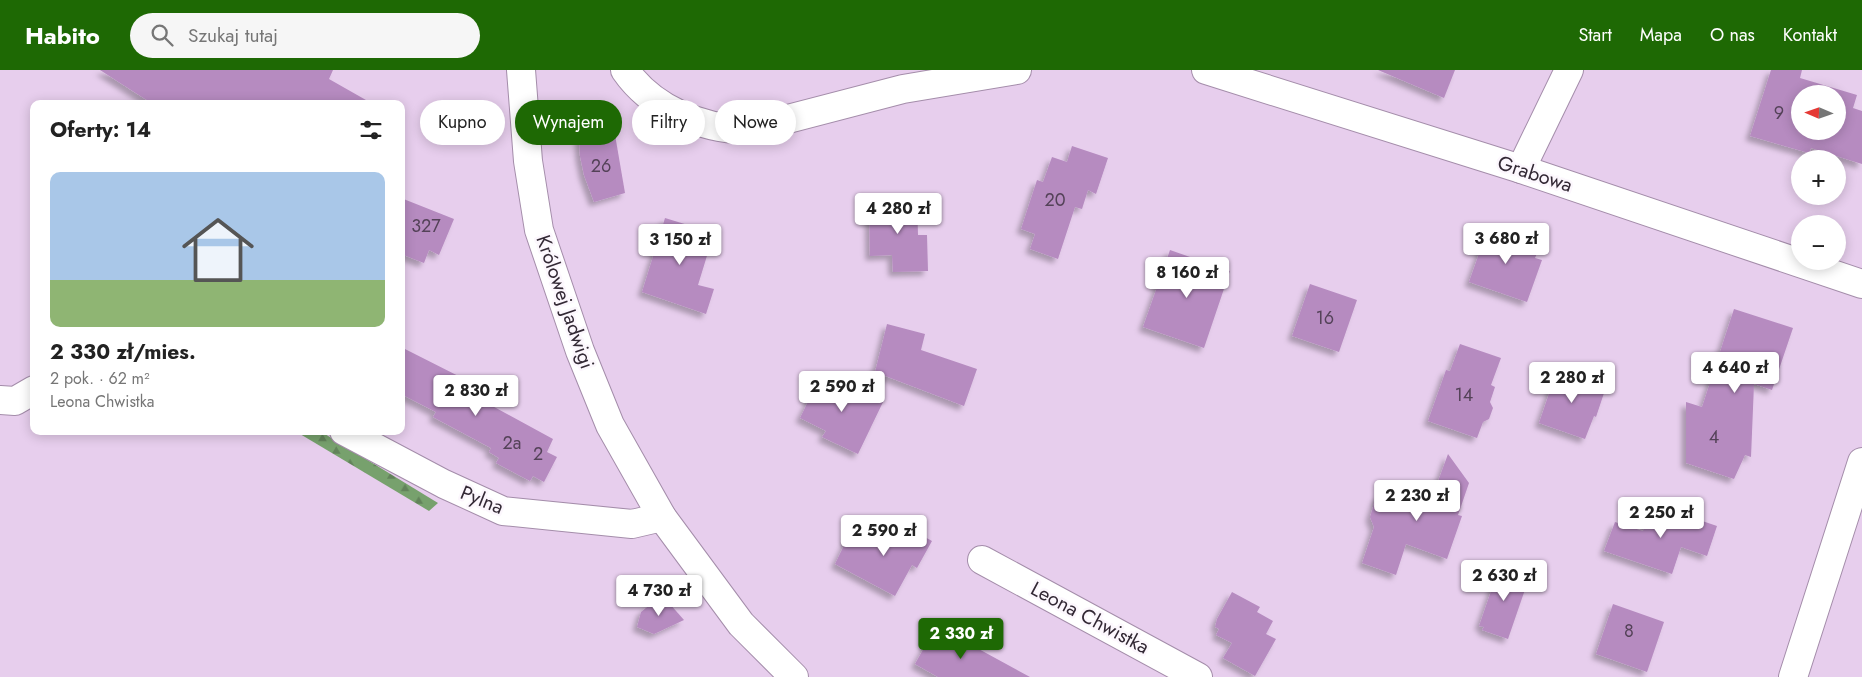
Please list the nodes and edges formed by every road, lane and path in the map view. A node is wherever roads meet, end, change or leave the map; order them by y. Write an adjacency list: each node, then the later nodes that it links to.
1 (521, 70): 12 (street, Królowej Jadwigi)
2 (625, 70): 5 (street)
3 (1206, 70): 6 (street, Grabowa)
4 (1569, 70): 6 (street)
5 (999, 71)
6 (1521, 169): 7 (street, Grabowa)
7 (1862, 284)
8 (30, 392): 9 (street)
9 (0, 400)
10 (352, 435): 12 (street, Pylna)
11 (1862, 462): 16 (street)
12 (662, 517): 14 (street, Królowej Jadwigi)
13 (982, 560): 15 (street, Leona Chwistka)
14 (794, 677)
15 (1198, 677)
16 (1793, 677)

